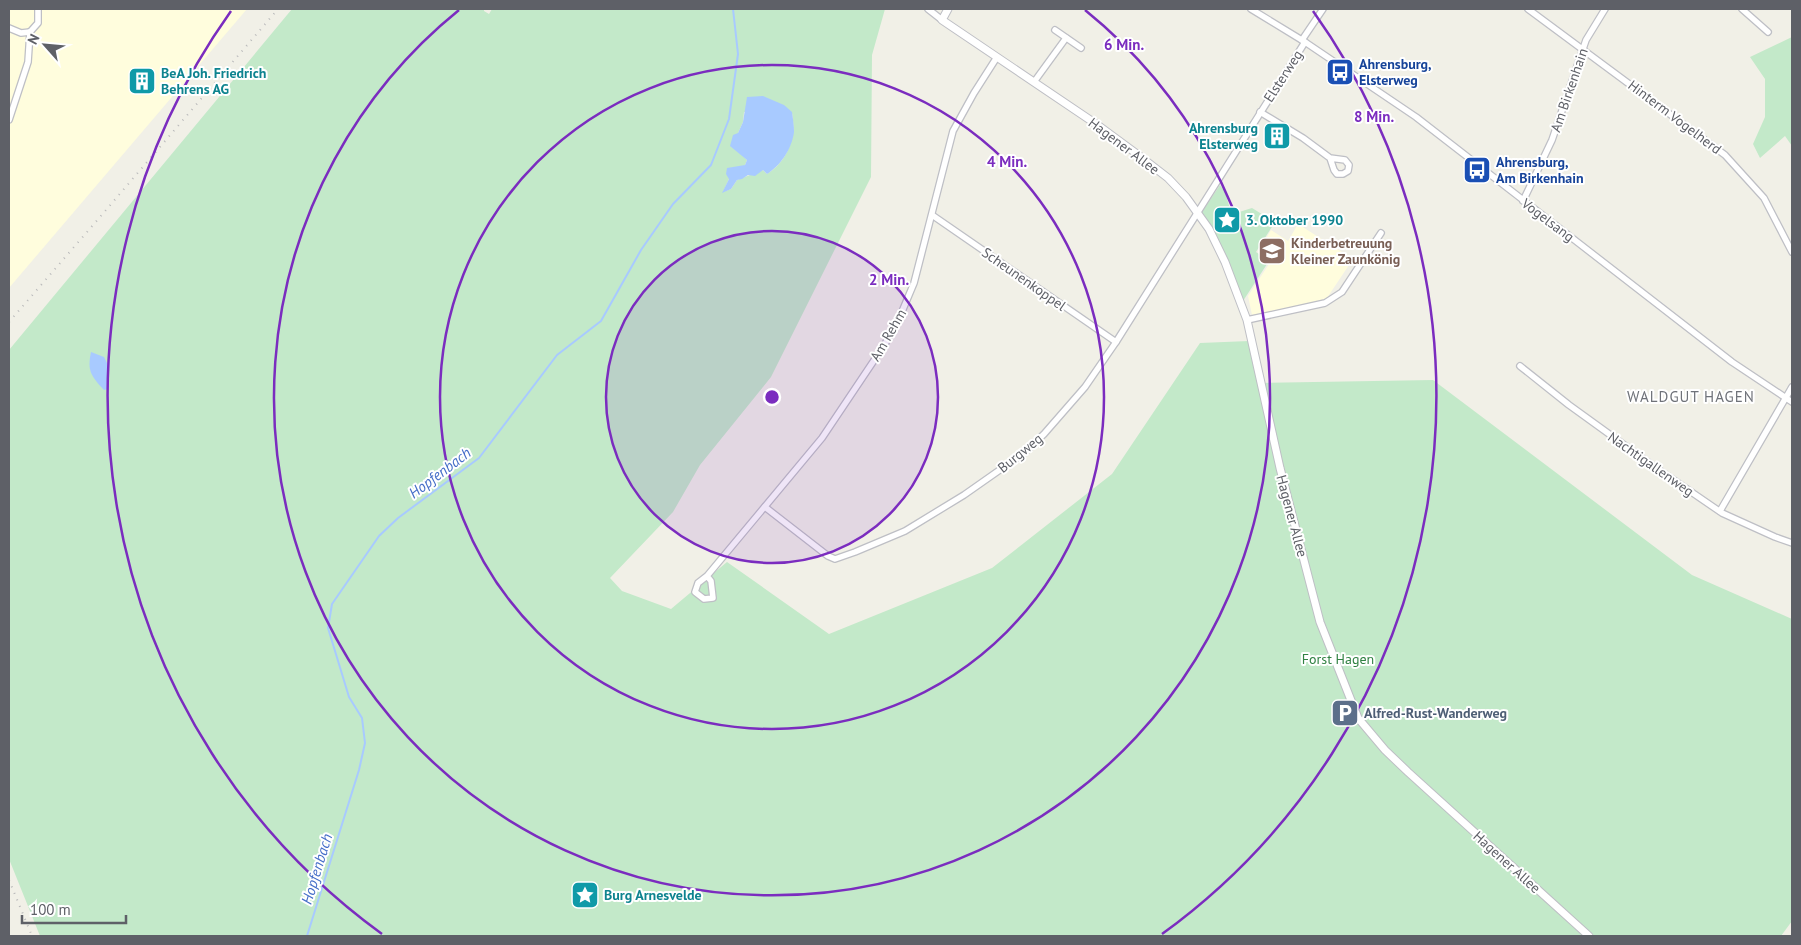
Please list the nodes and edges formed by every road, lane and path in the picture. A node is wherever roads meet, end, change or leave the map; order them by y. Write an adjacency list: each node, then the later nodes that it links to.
1 (38, 9): 12 (street)
2 (928, 9): 9 (street, Hagener Allee)
3 (948, 9): 9 (street)
4 (1251, 9): 15 (street, Vogelsang)
5 (1322, 9): 15 (street, Elsterweg)
6 (1528, 9): 17 (street, Hinterm Vogelherd)
7 (1604, 9): 17 (street, Am Birkenhain)
8 (1742, 9): 13 (street)
9 (942, 20): 18 (street, Hagener Allee)
10 (9, 28): 12 (street)
11 (1055, 30): 14 (street)
12 (30, 32): 21 (street)
13 (1768, 32)
14 (1066, 38): 16 (street); 19 (street)
15 (1304, 41): 20 (street, Elsterweg); 23 (street, Vogelsang)
16 (1082, 48)
17 (1584, 49): 23 (street, Am Birkenhain); 27 (street, Hinterm Vogelherd)
18 (997, 57): 19 (street, Hagener Allee); 25 (street, Am Rehm)
19 (1034, 82): 24 (street, Hagener Allee)
20 (1260, 112): 22 (street); 24 (street, Elsterweg)
21 (9, 120)
22 (1330, 158)
23 (1523, 201): 32 (street, Vogelsang)
24 (1197, 211): 28 (street, Hagener Allee); 29 (street, Burgweg)
25 (932, 215): 29 (street, Scheunenkoppel); 34 (street, Am Rehm)
26 (1381, 233): 28 (street)
27 (1792, 252)
28 (1247, 320): 38 (street, Hagener Allee)
29 (1116, 342): 34 (street, Burgweg)
30 (1520, 366): 35 (street, Nachtigallenweg)
31 (1792, 387): 32 (street)
32 (1786, 399): 33 (street, Vogelsang); 35 (street)
33 (1792, 402)
34 (765, 507): 37 (street, Am Rehm)
35 (1720, 512): 36 (street, Nachtigallenweg)
36 (1792, 543)
37 (707, 576)
38 (1589, 936)

